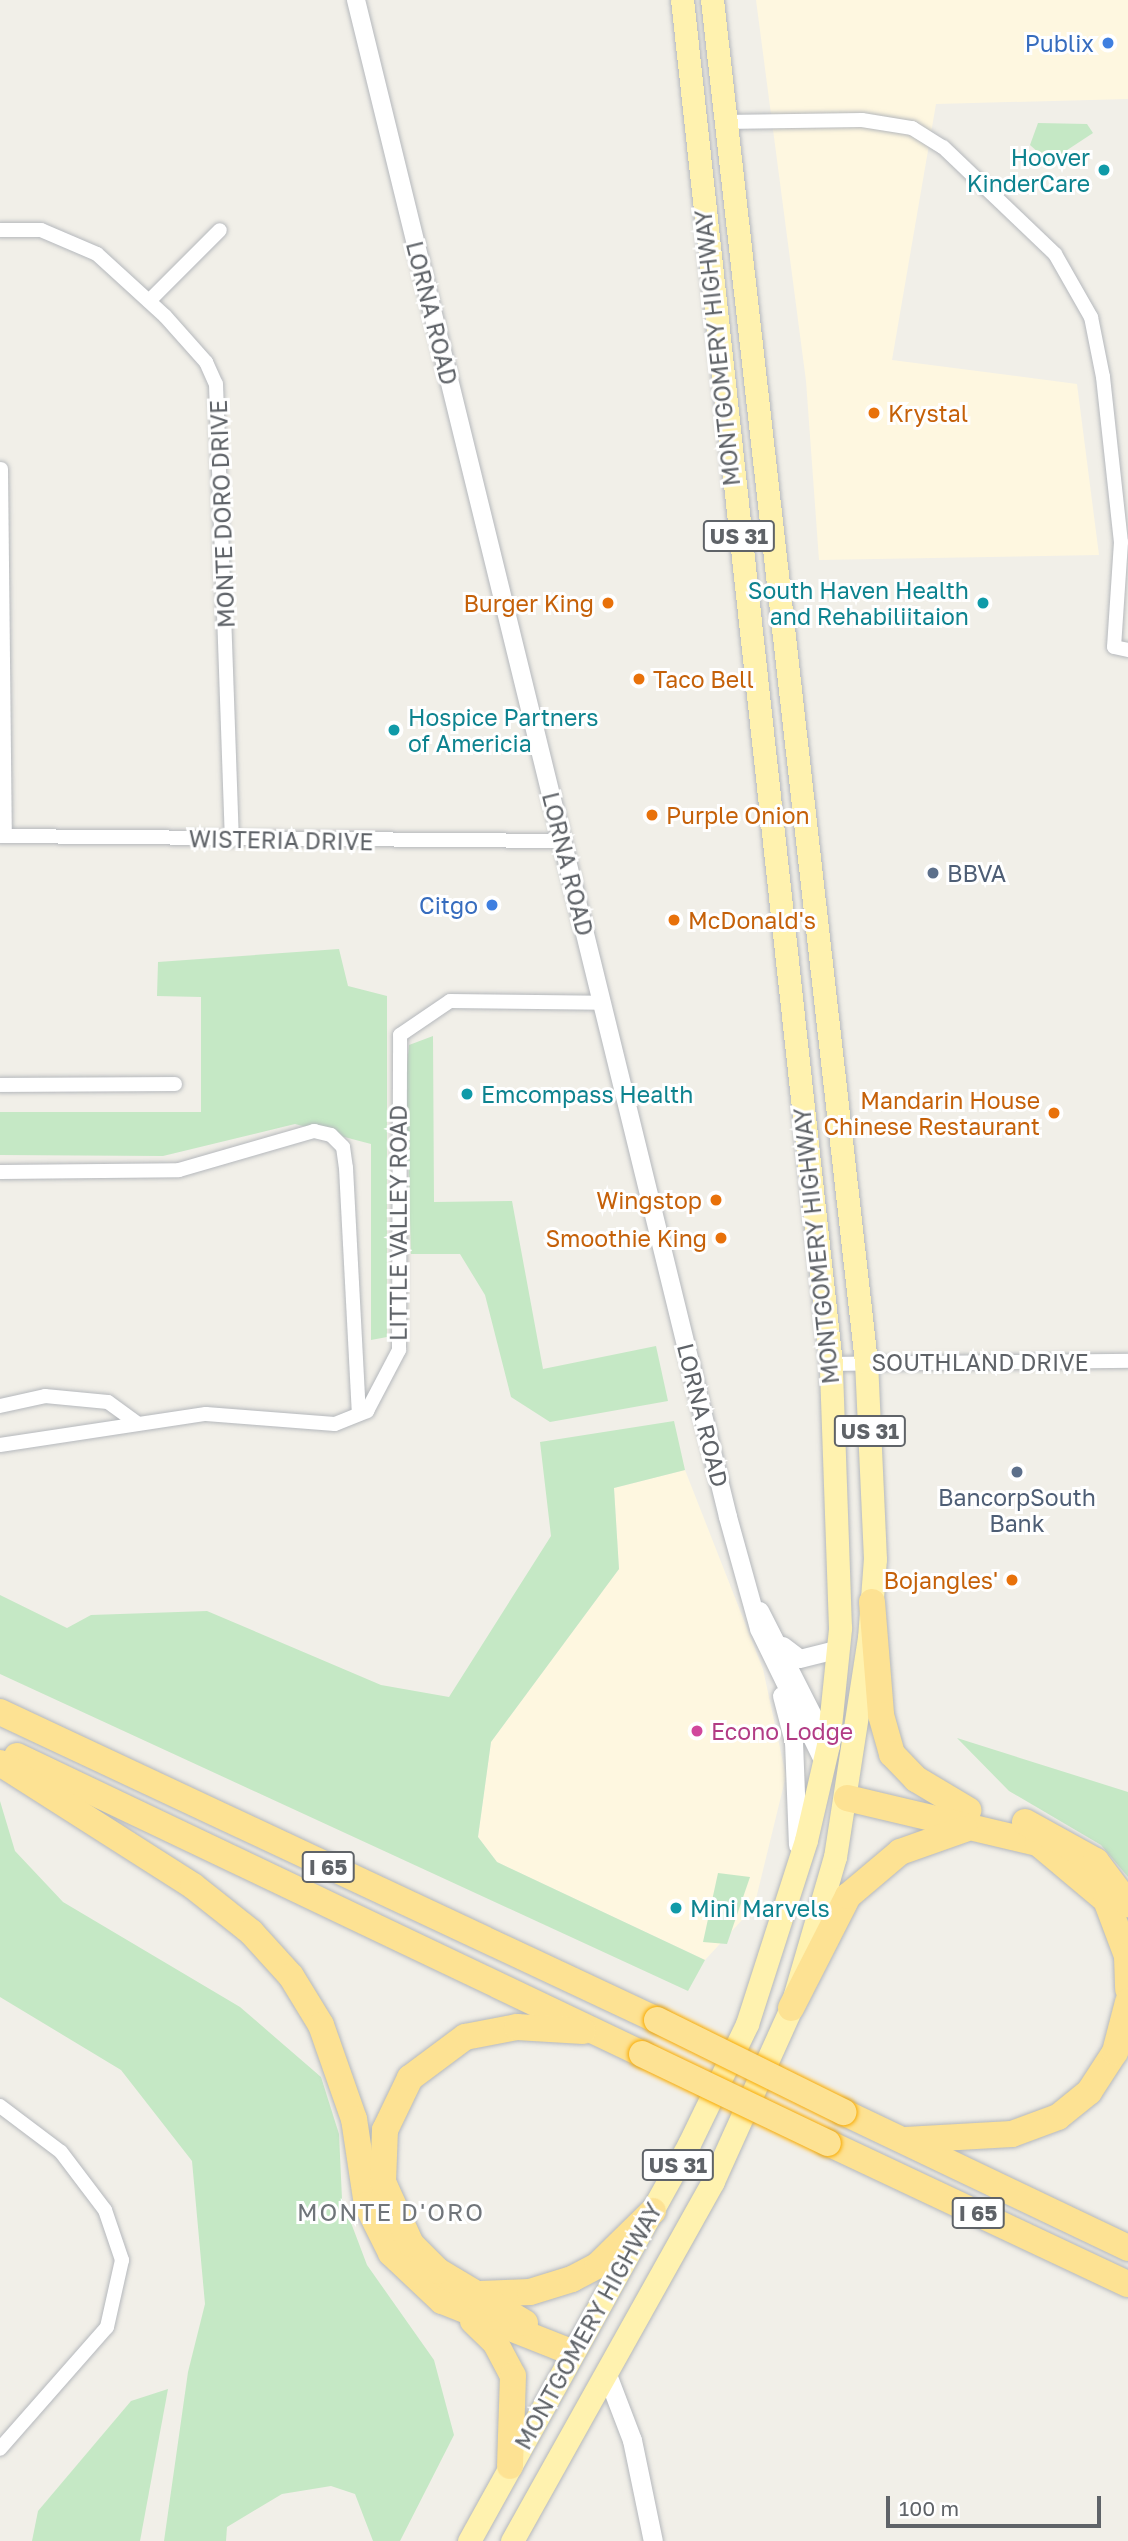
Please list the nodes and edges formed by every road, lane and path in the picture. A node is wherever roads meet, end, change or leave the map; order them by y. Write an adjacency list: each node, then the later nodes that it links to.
1 (356, 0): 13 (street, LORNA ROAD)
2 (682, 0): 3 (street); 20 (main road, MONTGOMERY HIGHWAY / US 31)
3 (712, 8): 4 (main road, MONTGOMERY HIGHWAY / US 31)
4 (724, 122): 10 (street); 18 (main road, MONTGOMERY HIGHWAY / US 31)
5 (0, 230): 7 (street, MONTE DORO DRIVE)
6 (220, 230): 7 (street)
7 (149, 301): 12 (street, MONTE DORO DRIVE)
8 (1, 468): 9 (street)
9 (1, 613): 11 (street)
10 (1121, 649)
11 (2, 836): 12 (street, WISTERIA DRIVE)
12 (232, 840): 13 (street, WISTERIA DRIVE)
13 (562, 841): 14 (street, LORNA ROAD)
14 (603, 1003): 22 (street, LITTLE VALLEY ROAD); 26 (street, LORNA ROAD)
15 (174, 1084): 16 (street)
16 (0, 1085)
17 (0, 1172): 22 (street)
18 (866, 1362): 19 (street, SOUTHLAND DRIVE); 20 (street, SOUTHLAND DRIVE); 25 (main road, MONTGOMERY HIGHWAY / US 31)
19 (1128, 1362)
20 (831, 1364): 28 (main road, MONTGOMERY HIGHWAY / US 31)
21 (0, 1406): 23 (street)
22 (359, 1414): 23 (street)
23 (137, 1423): 24 (street)
24 (0, 1445)
25 (872, 1602): 34 (main road, MONTGOMERY HIGHWAY / US 31); 35 (highway)
26 (756, 1604): 27 (street, LORNA ROAD); 29 (street, LORNA ROAD)
27 (782, 1645): 28 (street); 32 (street, LORNA ROAD)
28 (836, 1650): 32 (main road, MONTGOMERY HIGHWAY / US 31)
29 (780, 1679): 32 (street, LORNA ROAD); 36 (street)
30 (0, 1712): 43 (highway, I 65, bridge)
31 (0, 1748): 41 (highway, I 65)
32 (826, 1753): 34 (main road); 36 (main road, MONTGOMERY HIGHWAY / US 31)
33 (0, 1763): 47 (highway)
34 (848, 1789): 35 (highway); 40 (main road, MONTGOMERY HIGHWAY / US 31)
35 (969, 1819): 37 (highway); 38 (highway); 40 (highway)
36 (799, 1871): 44 (main road, MONTGOMERY HIGHWAY / US 31)
37 (1128, 1904)
38 (1128, 1989)
39 (1128, 2002): 43 (highway)
40 (791, 2008): 49 (main road, MONTGOMERY HIGHWAY / US 31)
41 (598, 2032): 46 (highway, I 65, bridge); 47 (highway)
42 (0, 2106): 50 (street)
43 (898, 2140): 45 (highway, I 65)
44 (653, 2211): 47 (highway); 48 (main road, MONTGOMERY HIGHWAY / US 31)
45 (1128, 2248)
46 (1128, 2284)
47 (472, 2304): 48 (highway); 51 (highway)
48 (571, 2352): 49 (main road); 51 (main road, MONTGOMERY HIGHWAY / US 31)
49 (606, 2372): 53 (main road, MONTGOMERY HIGHWAY / US 31); 54 (main road)
50 (0, 2449)
51 (510, 2466): 52 (main road, MONTGOMERY HIGHWAY / US 31)
52 (469, 2541)
53 (512, 2541)
54 (653, 2541)

